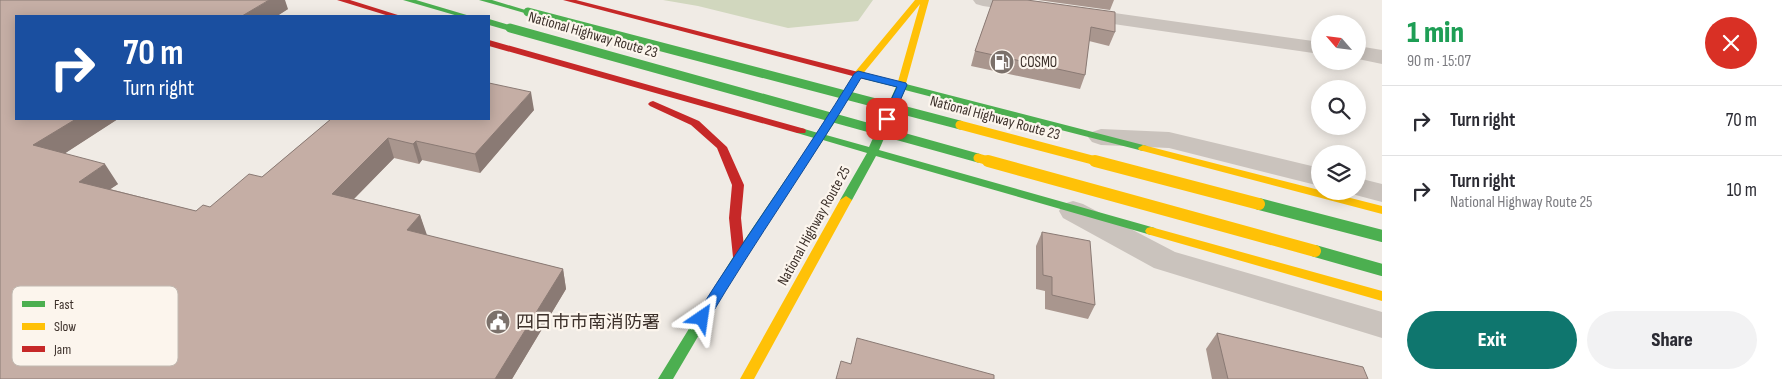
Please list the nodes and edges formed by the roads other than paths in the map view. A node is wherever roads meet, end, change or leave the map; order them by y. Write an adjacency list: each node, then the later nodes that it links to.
1 (341, 0): 8 (main road)
2 (407, 0): 9 (main road)
3 (483, 0): 26 (main road, National Highway Route 23, bridge)
4 (567, 0): 15 (main road)
5 (919, 0): 15 (main road)
6 (924, 0): 17 (main road, National Highway Route 25)
7 (983, 0): 12 (street)
8 (394, 15)
9 (462, 15)
10 (490, 22): 28 (main road, National Highway Route 23, bridge)
11 (490, 43): 16 (main road)
12 (1311, 47)
13 (1366, 54): 14 (street)
14 (1382, 57)
15 (858, 74): 17 (main road); 18 (main road)
16 (614, 79): 18 (main road); 27 (main road)
17 (902, 85): 19 (main road); 20 (main road, National Highway Route 25)
18 (821, 136): 20 (main road); 27 (main road)
19 (1092, 137): 21 (street); 25 (main road)
20 (872, 153): 24 (main road); 32 (main road, National Highway Route 25)
21 (1311, 175)
22 (1366, 189): 23 (street)
23 (1382, 193)
24 (1059, 203): 29 (main road); 30 (street)
25 (1382, 210)
26 (1382, 236)
27 (739, 257): 31 (main road)
28 (1382, 270)
29 (1382, 296)
30 (1382, 325)
31 (665, 379)
32 (747, 379)

